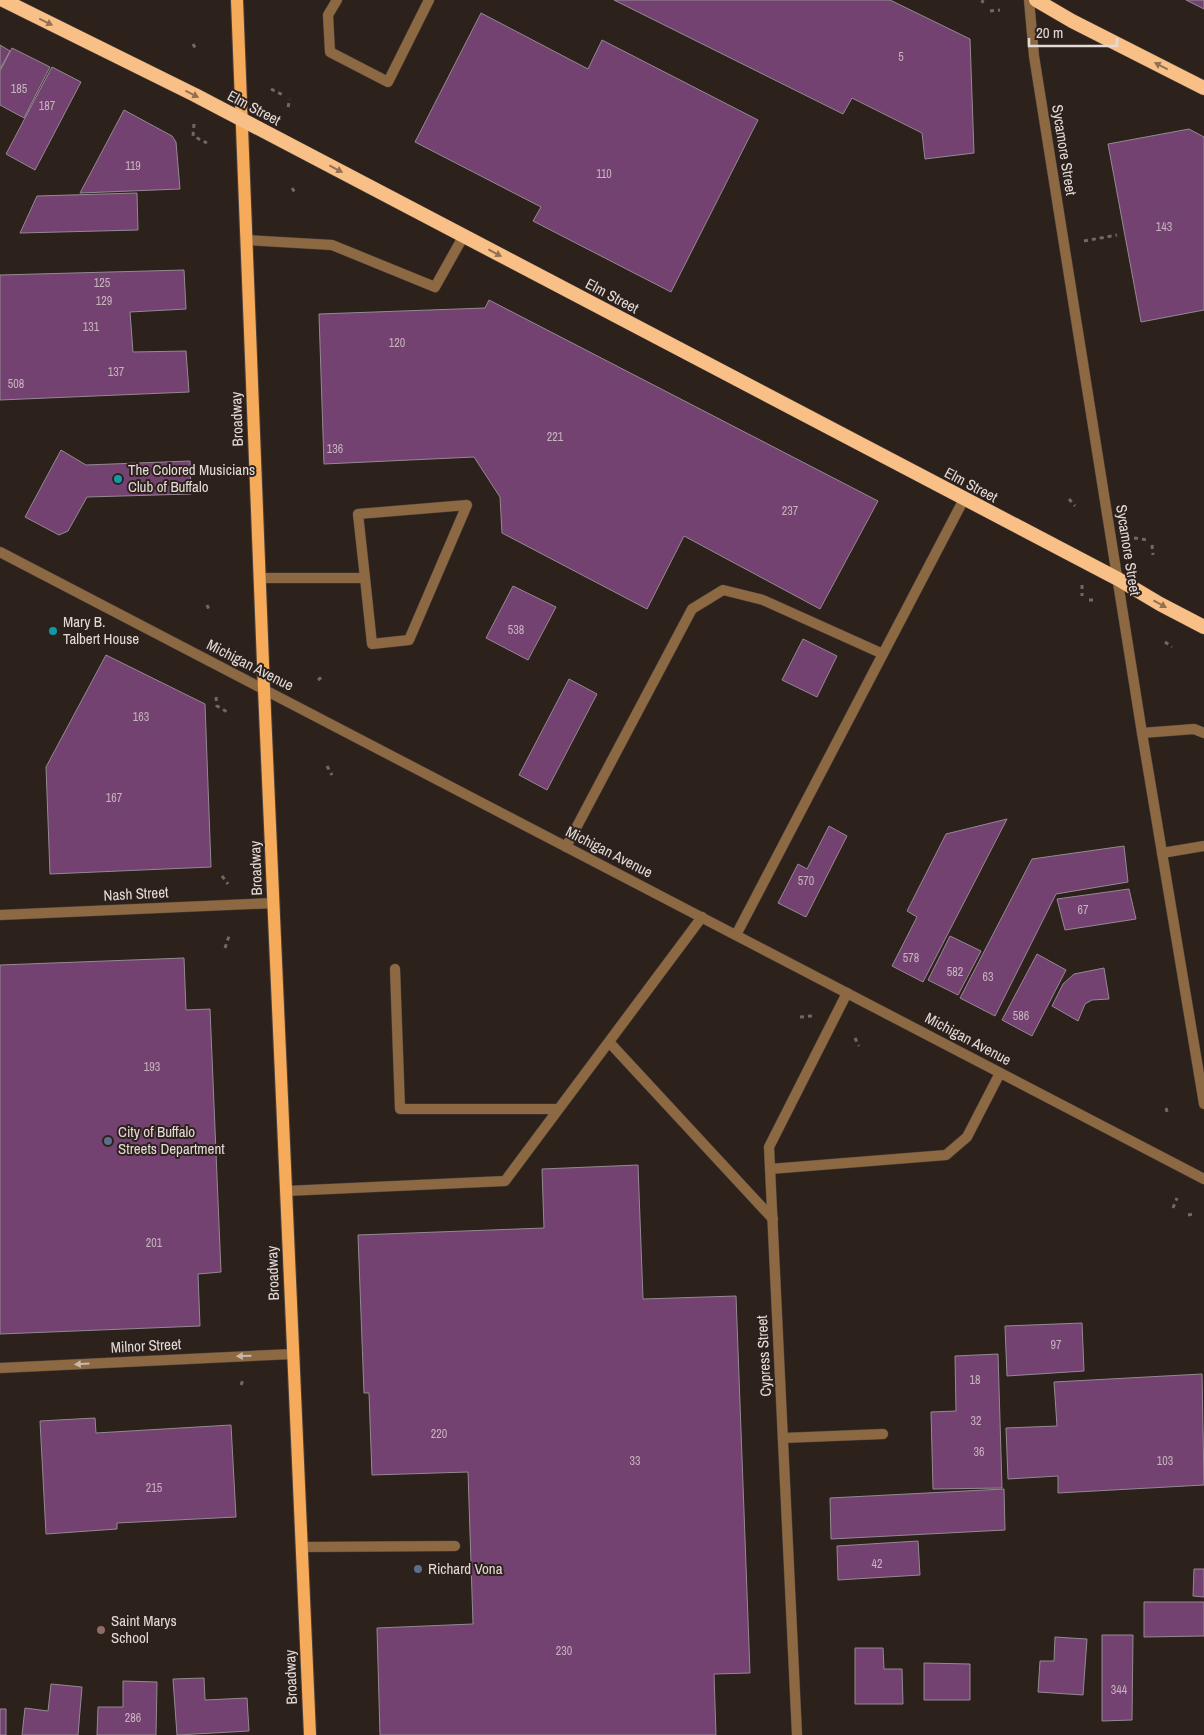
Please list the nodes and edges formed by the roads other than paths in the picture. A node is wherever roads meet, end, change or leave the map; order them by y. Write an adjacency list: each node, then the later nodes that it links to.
1 (3, 0): 7 (highway, Elm Street)
2 (237, 0): 9 (main road, Broadway)
3 (336, 0): 4 (street)
4 (429, 0)
5 (1029, 0): 16 (street, Sycamore Street)
6 (1036, 0): 8 (highway, one-way to 6)
7 (19, 4): 9 (highway, Elm Street, one-way to 9)
8 (1204, 88)
9 (243, 120): 10 (highway, Elm Street, one-way to 10); 11 (main road, Broadway)
10 (463, 237): 11 (street); 12 (highway, Elm Street, one-way to 12)
11 (247, 240): 14 (main road, Broadway)
12 (964, 499): 16 (highway, Elm Street); 18 (street)
13 (0, 552): 19 (street, Michigan Avenue)
14 (260, 578): 15 (street); 19 (main road, Broadway)
15 (365, 578): 15 (street)
16 (1118, 579): 17 (highway, Elm Street, one-way to 17); 20 (street, Sycamore Street)
17 (1204, 627)
18 (883, 654): 23 (street); 28 (street)
19 (264, 689): 23 (street, Michigan Avenue); 25 (main road, Broadway)
20 (1142, 733): 21 (street); 24 (street, Sycamore Street)
21 (1204, 733)
22 (1204, 846): 24 (street)
23 (566, 847): 27 (street, Michigan Avenue)
24 (1162, 853): 33 (street, Sycamore Street)
25 (274, 903): 26 (street, Nash Street); 37 (main road, Broadway)
26 (0, 915)
27 (702, 917): 28 (street, Michigan Avenue); 31 (street)
28 (736, 935): 30 (street, Michigan Avenue)
29 (395, 969): 34 (street)
30 (847, 993): 32 (street, Michigan Avenue); 35 (street, Cypress Street)
31 (609, 1042): 34 (street); 38 (street)
32 (1000, 1073): 35 (street); 36 (street, Michigan Avenue)
33 (1204, 1104)
34 (558, 1110): 37 (street)
35 (770, 1170): 38 (street, Cypress Street)
36 (1204, 1179)
37 (286, 1191): 39 (main road, Broadway)
38 (773, 1219): 42 (street, Cypress Street)
39 (293, 1354): 40 (street, Milnor Street, one-way to 40); 44 (main road, Broadway)
40 (0, 1368)
41 (883, 1434): 42 (street)
42 (783, 1438): 46 (street, Cypress Street)
43 (455, 1546): 44 (street)
44 (303, 1547): 45 (main road, Broadway)
45 (310, 1735)
46 (797, 1735)

